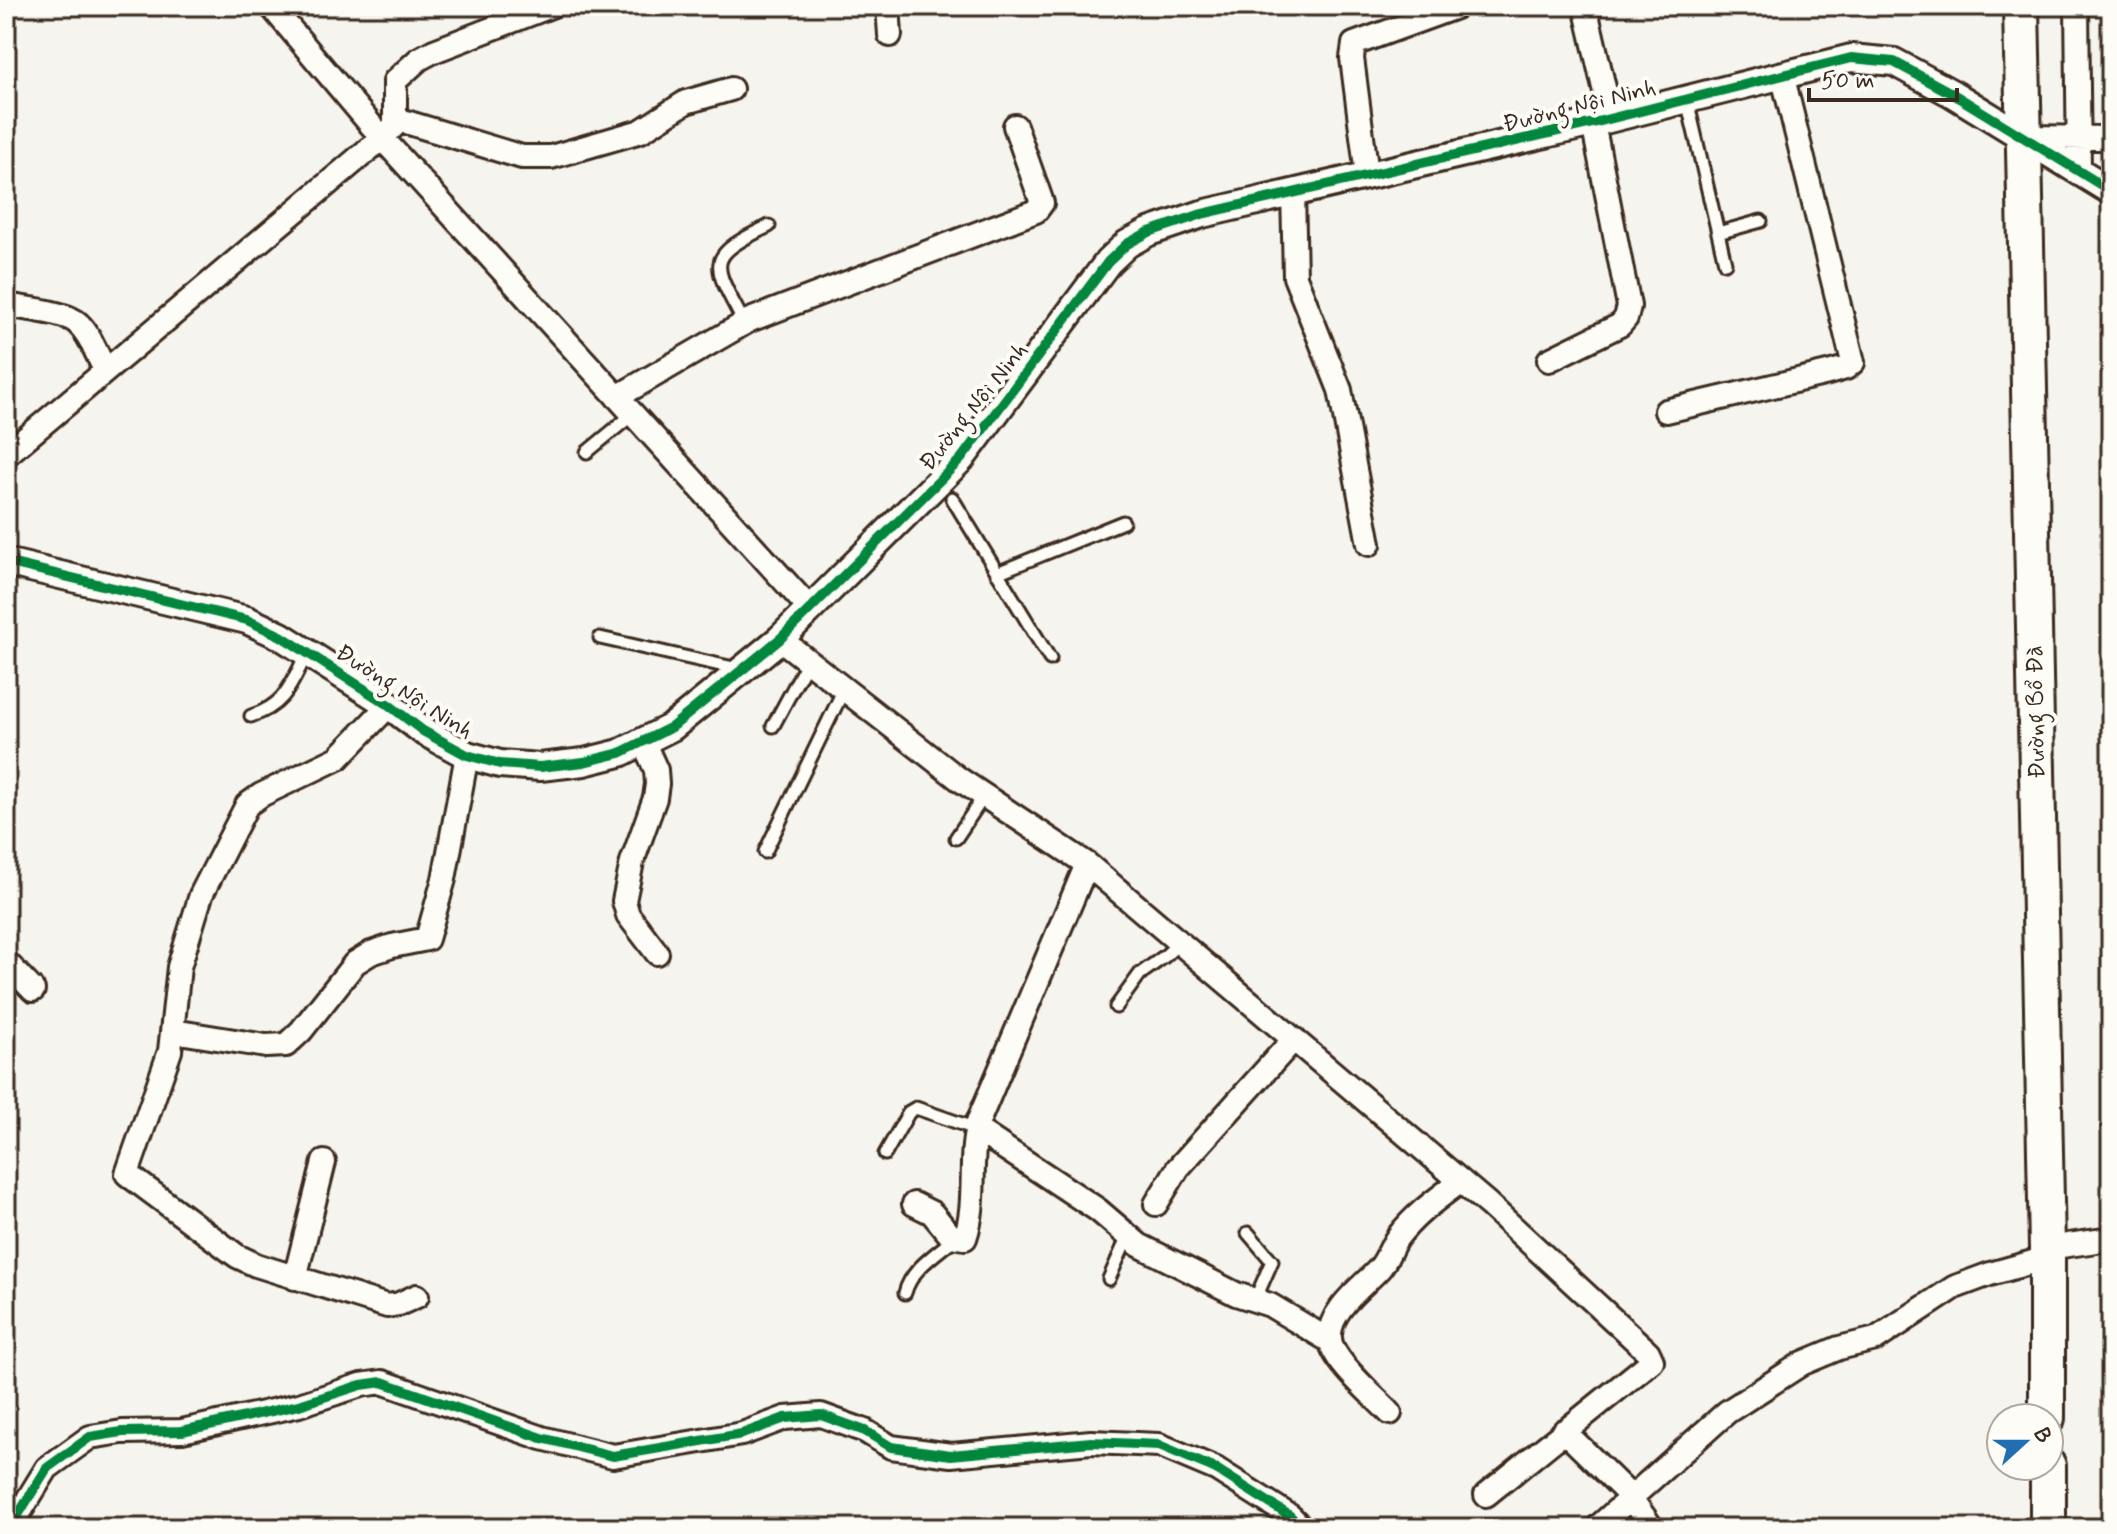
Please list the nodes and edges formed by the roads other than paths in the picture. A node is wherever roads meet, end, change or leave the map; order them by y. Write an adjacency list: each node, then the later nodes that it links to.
1 (271, 6): 17 (street)
2 (551, 6): 12 (street)
3 (888, 6): 8 (street)
4 (1585, 6): 13 (street)
5 (2021, 6): 15 (main road, Đường Bổ Đà)
6 (2077, 6): 16 (street)
7 (1456, 7): 20 (street)
8 (890, 35)
9 (1782, 74): 11 (street, Đường Nội Ninh); 15 (street, Đường Nội Ninh); 32 (street)
10 (731, 89): 12 (street)
11 (1687, 99): 13 (street, Đường Nội Ninh); 25 (lane)
12 (396, 119): 17 (street)
13 (1602, 121): 20 (street, Đường Nội Ninh); 29 (street)
14 (1015, 126): 28 (street)
15 (2023, 137): 16 (street); 19 (street, Đường Nội Ninh); 75 (main road, Đường Bổ Đà)
16 (2078, 137): 18 (street); 19 (street)
17 (382, 138): 30 (street); 31 (street)
18 (2111, 138)
19 (2079, 171): 21 (street, Đường Nội Ninh)
20 (1367, 175): 22 (street, Đường Nội Ninh)
21 (2111, 191)
22 (1293, 192): 36 (street, Đường Nội Ninh); 38 (street)
23 (1761, 221): 25 (lane)
24 (769, 226): 28 (lane)
25 (1718, 233): 26 (lane)
26 (1725, 263)
27 (6, 305): 30 (street)
28 (744, 323): 31 (street)
29 (1549, 360)
30 (105, 370): 35 (street)
31 (617, 397): 33 (street)
32 (1666, 411)
33 (633, 414): 34 (lane); 41 (street)
34 (587, 452)
35 (6, 455)
36 (946, 490): 40 (lane); 41 (street, Đường Nội Ninh)
37 (1123, 522): 40 (lane)
38 (1369, 544)
39 (6, 562): 44 (street, Đường Nội Ninh)
40 (997, 573): 45 (lane)
41 (810, 609): 43 (street, Đường Nội Ninh)
42 (600, 638): 47 (lane)
43 (780, 639): 46 (street); 47 (street, Đường Nội Ninh)
44 (307, 653): 49 (street, Đường Nội Ninh); 50 (lane)
45 (1050, 659)
46 (808, 661): 48 (street); 51 (lane)
47 (742, 670): 52 (street, Đường Nội Ninh)
48 (844, 689): 54 (street); 56 (lane)
49 (389, 705): 53 (street, Đường Nội Ninh); 63 (street)
50 (251, 716)
51 (773, 726)
52 (643, 741): 53 (street, Đường Nội Ninh); 59 (street)
53 (467, 755): 63 (street)
54 (984, 796): 55 (lane); 57 (street)
55 (956, 838)
56 (765, 852)
57 (1087, 864): 58 (street); 65 (street)
58 (1180, 942): 62 (lane); 64 (street)
59 (657, 953)
60 (6, 962): 61 (street)
61 (33, 990)
62 (1116, 1007)
63 (173, 1031): 76 (street)
64 (1294, 1039): 68 (street); 70 (street)
65 (976, 1129): 66 (lane); 72 (street); 73 (street)
66 (885, 1154)
67 (324, 1162): 76 (street)
68 (1461, 1181): 81 (street); 84 (street)
69 (914, 1204): 73 (street)
70 (1156, 1204)
71 (1248, 1233): 80 (lane)
72 (1128, 1236): 77 (lane); 80 (street)
73 (955, 1238): 78 (lane)
74 (2111, 1239): 75 (street)
75 (2047, 1253): 82 (main road, Đường Bổ Đà); 87 (street)
76 (295, 1278): 79 (street)
77 (1109, 1279)
78 (905, 1293)
79 (417, 1296)
80 (1255, 1300): 81 (street)
81 (1330, 1341): 83 (street)
82 (2047, 1402)
83 (1390, 1413)
84 (1564, 1431): 86 (street); 87 (street)
85 (2048, 1482): 92 (main road)
86 (1486, 1495)
87 (1631, 1498): 90 (street); 91 (street)
88 (10, 1528): 89 (street)
89 (1302, 1528)
90 (1597, 1528)
91 (1652, 1528)
92 (2048, 1528)

